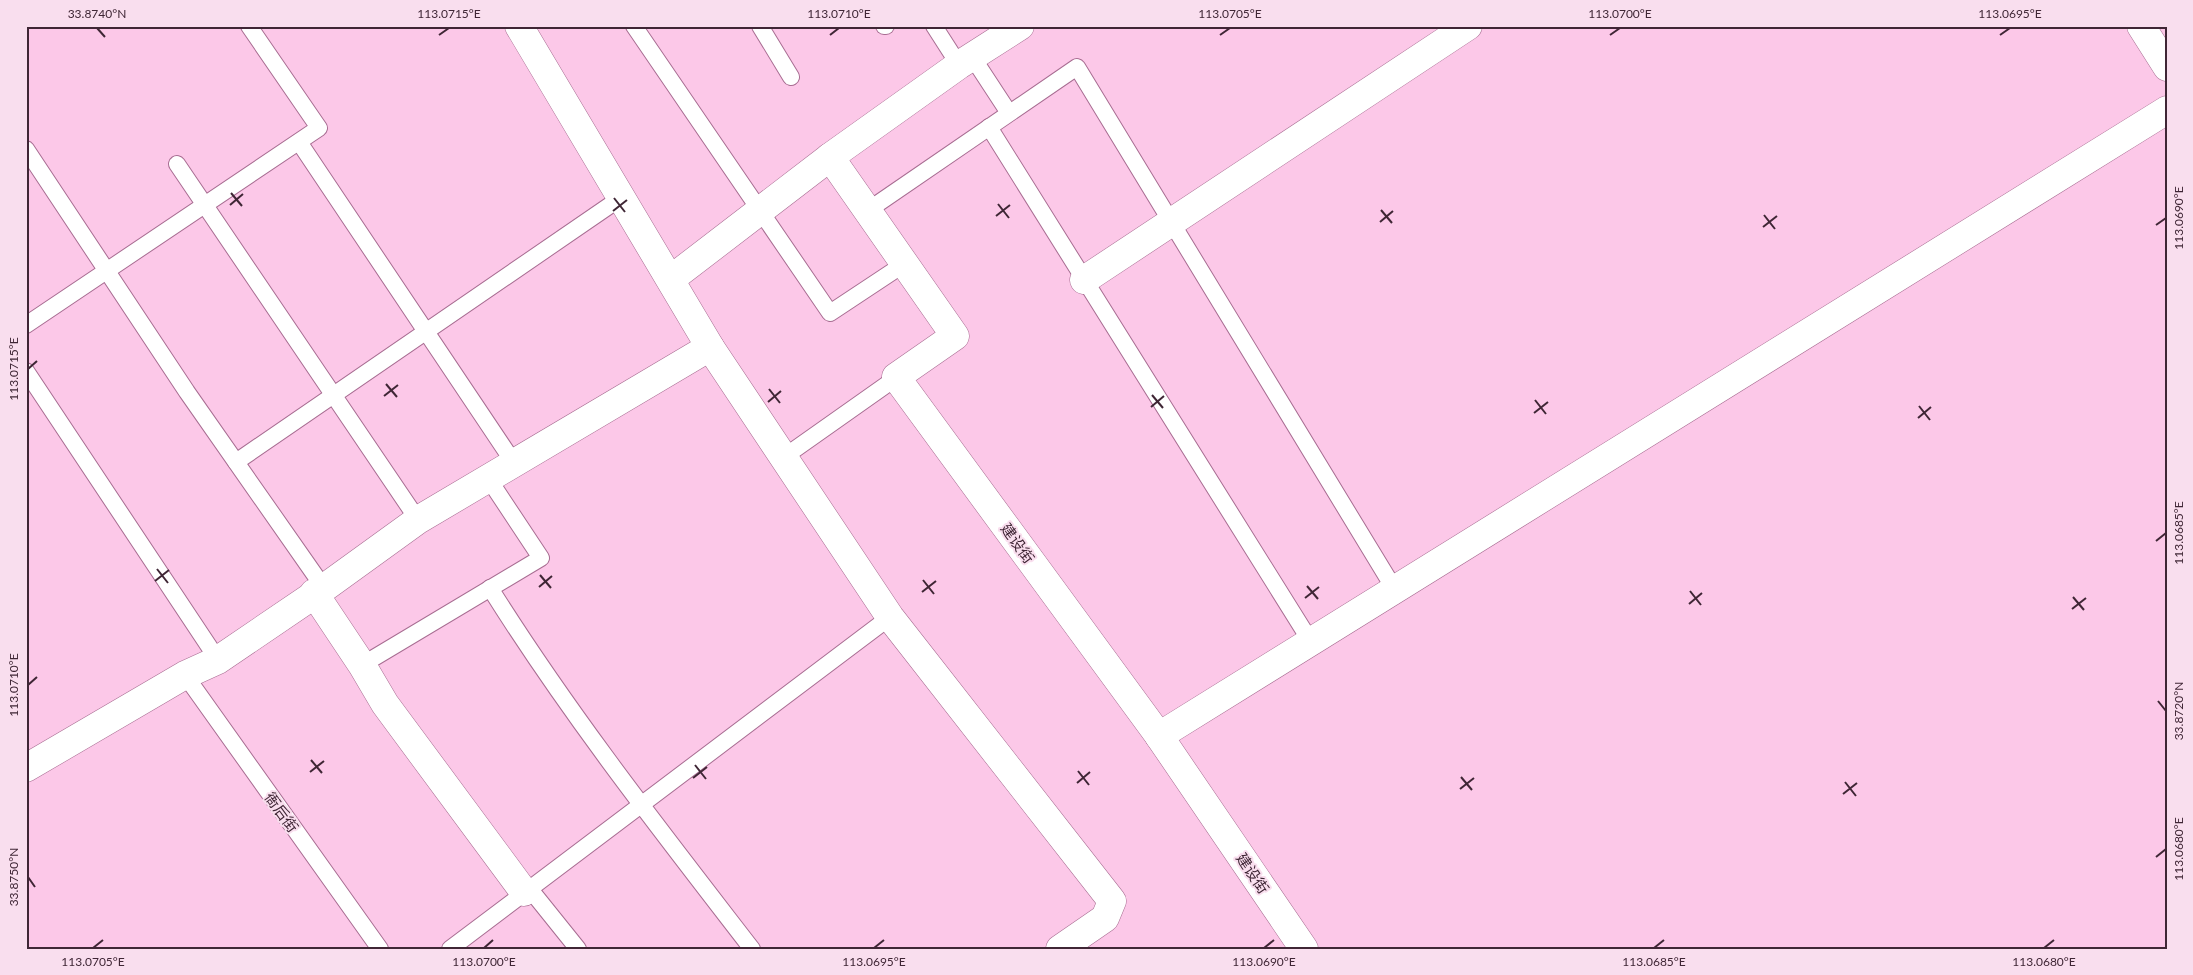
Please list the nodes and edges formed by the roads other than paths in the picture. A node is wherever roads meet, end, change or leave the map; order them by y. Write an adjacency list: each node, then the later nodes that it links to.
1 (249, 26): 15 (lane)
2 (634, 26): 21 (lane)
3 (760, 26): 11 (lane)
4 (934, 26): 9 (lane)
5 (1020, 26): 9 (street)
6 (1468, 26): 23 (street)
7 (2141, 26): 10 (street)
8 (525, 29): 19 (street)
9 (966, 62): 13 (lane); 17 (street)
10 (2167, 67)
11 (791, 76)
12 (2167, 110): 41 (street)
13 (1009, 113): 14 (lane); 23 (lane)
14 (988, 127): 22 (lane); 27 (lane)
15 (299, 142): 20 (lane); 29 (lane)
16 (26, 149): 25 (lane)
17 (830, 157): 21 (street); 22 (street)
18 (177, 164): 20 (lane)
19 (622, 197): 26 (street); 29 (lane)
20 (205, 205): 25 (lane); 34 (lane)
21 (761, 211): 24 (lane); 26 (street)
22 (867, 211): 24 (street)
23 (1172, 223): 27 (street); 41 (lane)
24 (904, 264): 30 (street)
25 (107, 271): 28 (lane); 36 (lane)
26 (671, 279): 31 (street)
27 (1084, 280): 44 (lane)
28 (26, 325)
29 (426, 332): 34 (lane); 37 (lane)
30 (955, 336): 33 (lane)
31 (710, 346): 35 (street); 37 (street)
32 (26, 371): 45 (lane)
33 (896, 378): 35 (lane); 48 (street, 建设街)
34 (333, 395): 36 (lane); 39 (lane)
35 (784, 457): 43 (street)
36 (236, 462): 42 (lane)
37 (514, 463): 38 (street)
38 (488, 478): 39 (street); 40 (lane)
39 (418, 520): 42 (street)
40 (490, 588): 46 (lane); 50 (lane)
41 (1395, 590): 44 (street)
42 (319, 591): 45 (street); 46 (street)
43 (890, 617): 50 (lane); 56 (street)
44 (1311, 642): 48 (street)
45 (218, 660): 47 (street)
46 (362, 665): 51 (street)
47 (184, 675): 49 (street); 52 (lane, 衙后街)
48 (1159, 736): 57 (street, 建设街)
49 (26, 768)
50 (640, 804): 51 (lane); 55 (lane)
51 (527, 890): 53 (lane); 54 (lane)
52 (380, 949)
53 (450, 949)
54 (578, 949)
55 (752, 949)
56 (1060, 949)
57 (1304, 949)

